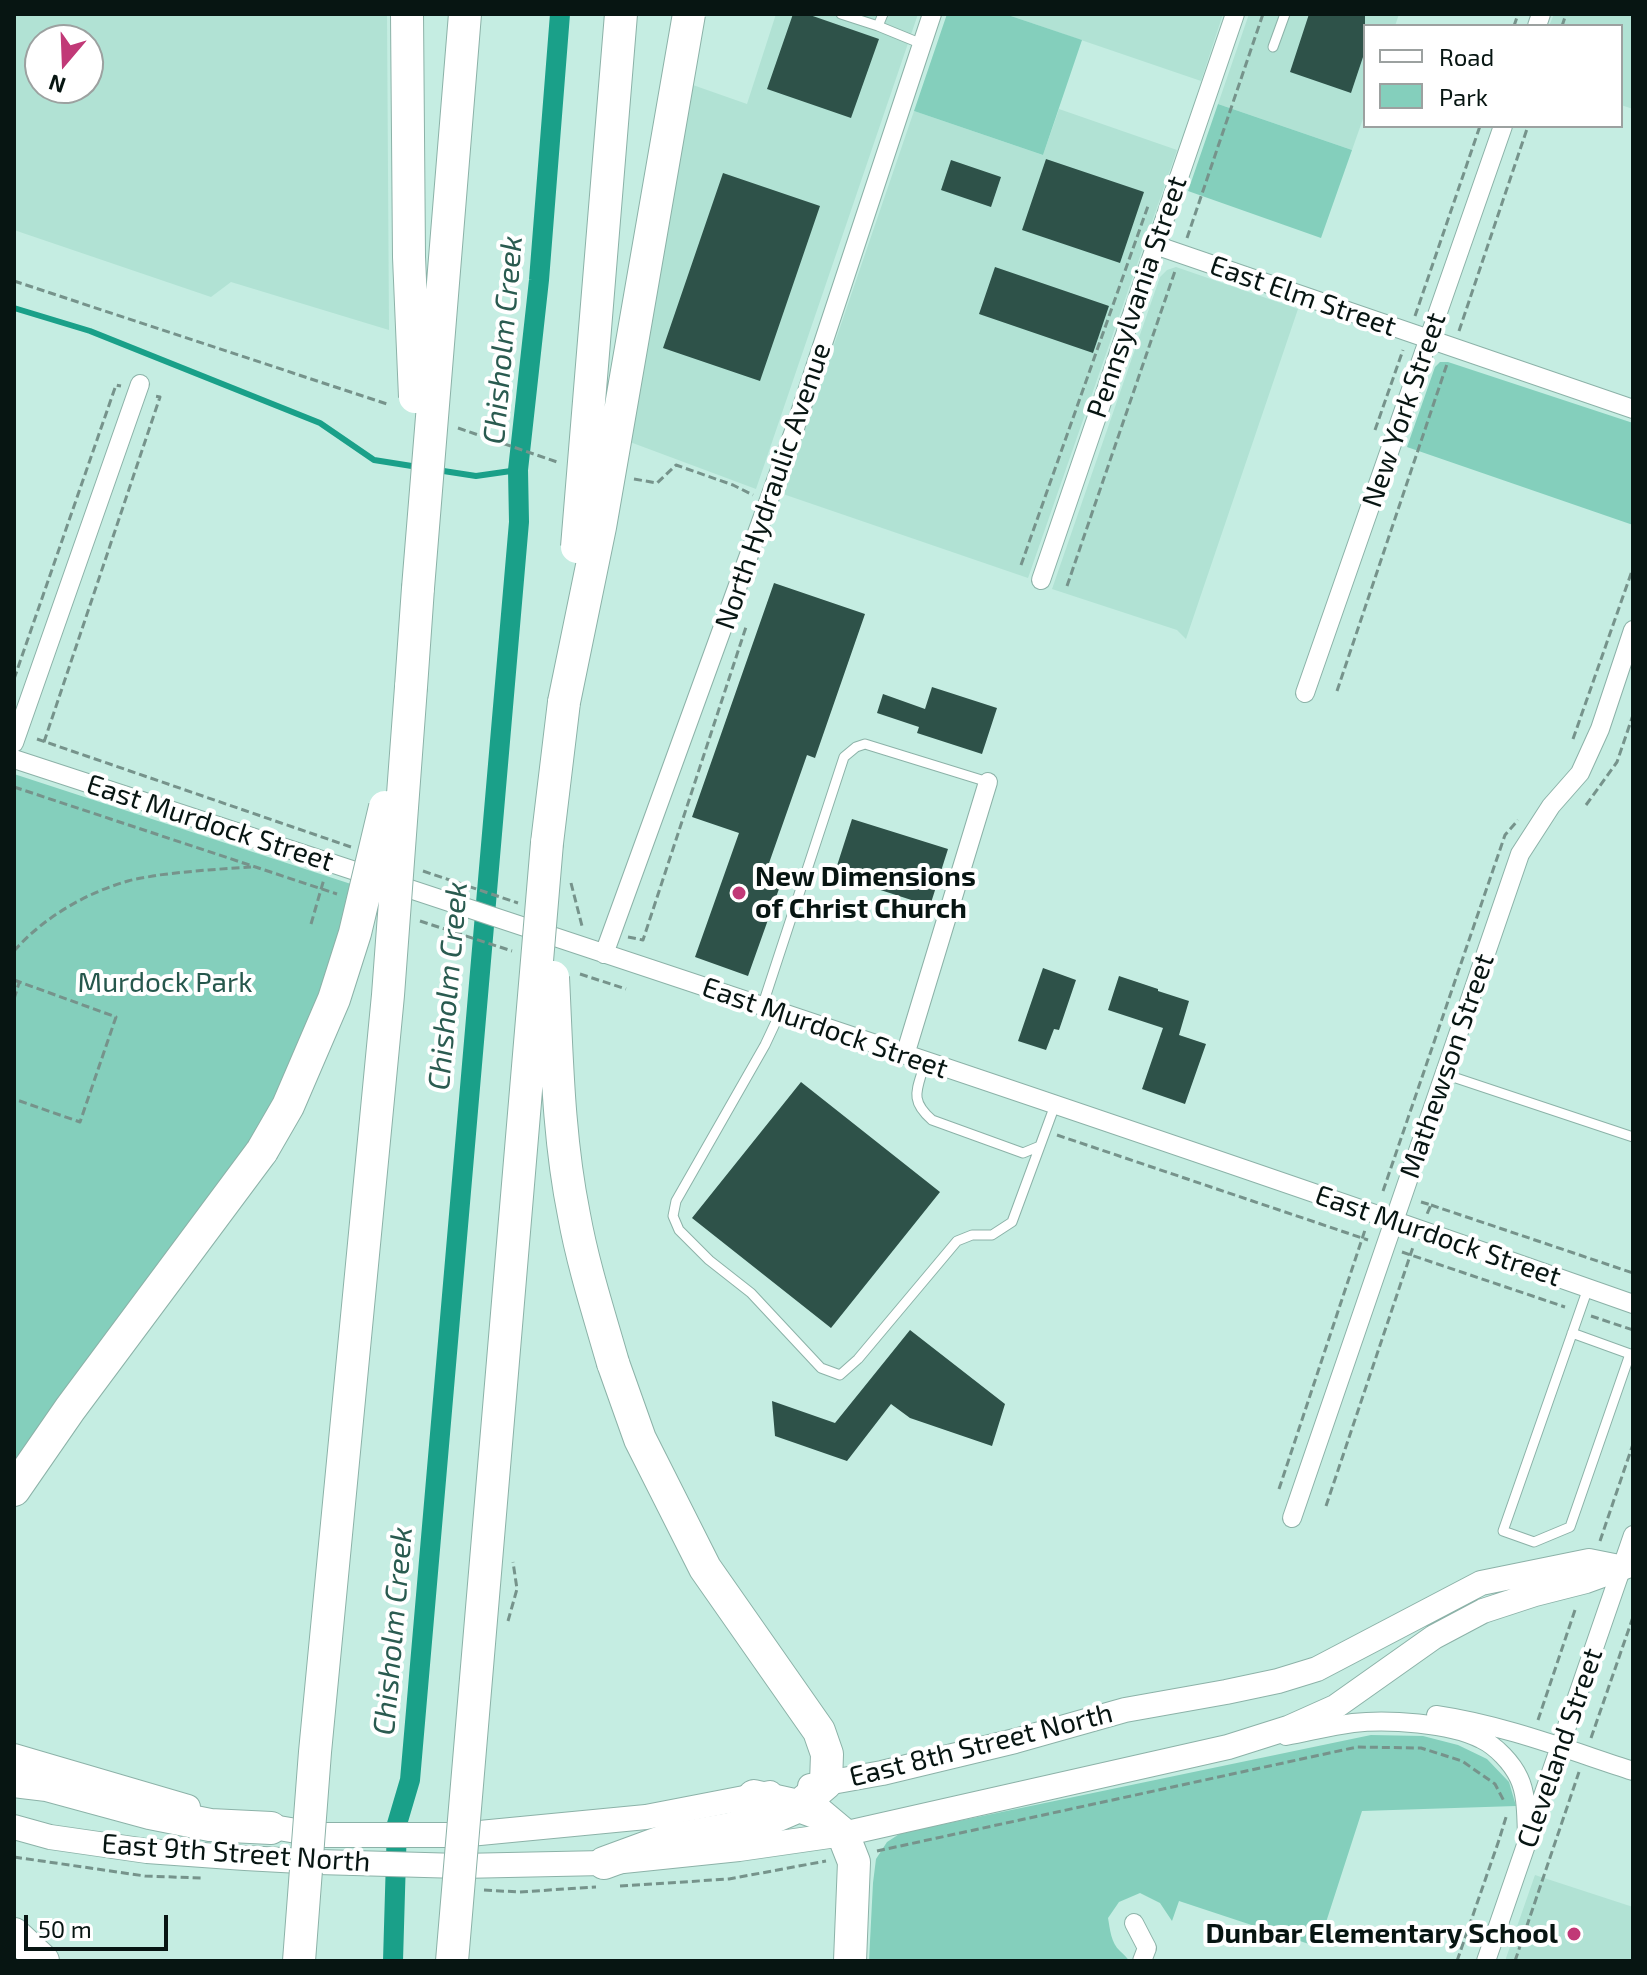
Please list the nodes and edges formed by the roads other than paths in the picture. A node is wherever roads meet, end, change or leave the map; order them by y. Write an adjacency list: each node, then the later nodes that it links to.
1 (407, 14): 19 (highway, bridge)
2 (465, 14): 19 (highway, bridge)
3 (621, 14): 23 (highway, bridge)
4 (689, 14): 23 (highway, bridge)
5 (841, 14): 10 (lane)
6 (883, 14): 10 (lane)
7 (932, 14): 11 (street, North Hydraulic Avenue)
8 (1235, 14): 14 (street, Pennsylvania Street)
9 (1285, 14): 12 (lane)
10 (878, 26): 11 (lane)
11 (922, 44): 28 (street, North Hydraulic Avenue)
12 (1273, 47)
13 (1502, 128): 15 (street, New York Street)
14 (1155, 245): 15 (street, East Elm Street); 18 (street, Pennsylvania Street)
15 (1429, 339): 17 (street, East Elm Street); 22 (street, New York Street)
16 (140, 384): 24 (street)
17 (1633, 409)
18 (1041, 580)
19 (418, 588): 21 (highway)
20 (1633, 630): 33 (street, Mathewson Street)
21 (411, 687): 42 (highway, bridge); 65 (highway, bridge)
22 (1305, 693)
23 (564, 702): 27 (highway)
24 (16, 738)
25 (14, 759): 28 (street, East Murdock Street)
26 (988, 782): 29 (lane); 31 (street)
27 (547, 843): 52 (highway, bridge); 66 (highway, bridge)
28 (604, 954): 29 (street, East Murdock Street)
29 (762, 1007): 30 (street, East Murdock Street)
30 (780, 1013): 31 (street, East Murdock Street); 36 (lane)
31 (905, 1055): 32 (street, East Murdock Street)
32 (925, 1062): 34 (street, East Murdock Street); 36 (lane)
33 (1444, 1074): 35 (lane); 37 (street, Mathewson Street)
34 (1055, 1105): 36 (lane); 37 (street, East Murdock Street)
35 (1633, 1137)
36 (1040, 1146)
37 (1394, 1219): 38 (street, East Murdock Street); 43 (street, Mathewson Street)
38 (1588, 1288): 39 (street, East Murdock Street); 40 (lane)
39 (1633, 1304)
40 (1572, 1333): 41 (lane); 41 (lane)
41 (1629, 1368)
42 (14, 1490)
43 (1292, 1518)
44 (1633, 1535): 45 (street, Cleveland Street)
45 (1627, 1565): 47 (street); 48 (street, Cleveland Street); 52 (street, East 8th Street North)
46 (1355, 1723): 47 (street, East 8th Street North); 48 (street, East 8th Street North); 58 (street, East 8th Street North)
47 (1228, 1747): 59 (street, East 8th Street North)
48 (1561, 1747): 50 (street, East 8th Street North); 58 (street, Cleveland Street)
49 (14, 1756): 56 (street, East 9th Street North)
50 (1633, 1771)
51 (14, 1781): 56 (highway)
52 (826, 1783): 53 (street, East 8th Street North); 54 (highway)
53 (754, 1796): 54 (highway); 57 (street, East 8th Street North)
54 (799, 1806): 59 (highway); 61 (highway)
55 (14, 1827): 60 (street, East 9th Street North)
56 (271, 1828): 57 (street, East 9th Street North)
57 (459, 1835)
58 (1528, 1841): 69 (street, Cleveland Street)
59 (848, 1845): 61 (street, East 8th Street North); 67 (highway)
60 (460, 1866): 61 (street, East 8th Street North)
61 (603, 1879)
62 (1134, 1923): 68 (street)
63 (14, 1934): 64 (highway)
64 (43, 1961)
65 (299, 1961)
66 (452, 1961)
67 (850, 1961)
68 (1142, 1961)
69 (1486, 1961)

